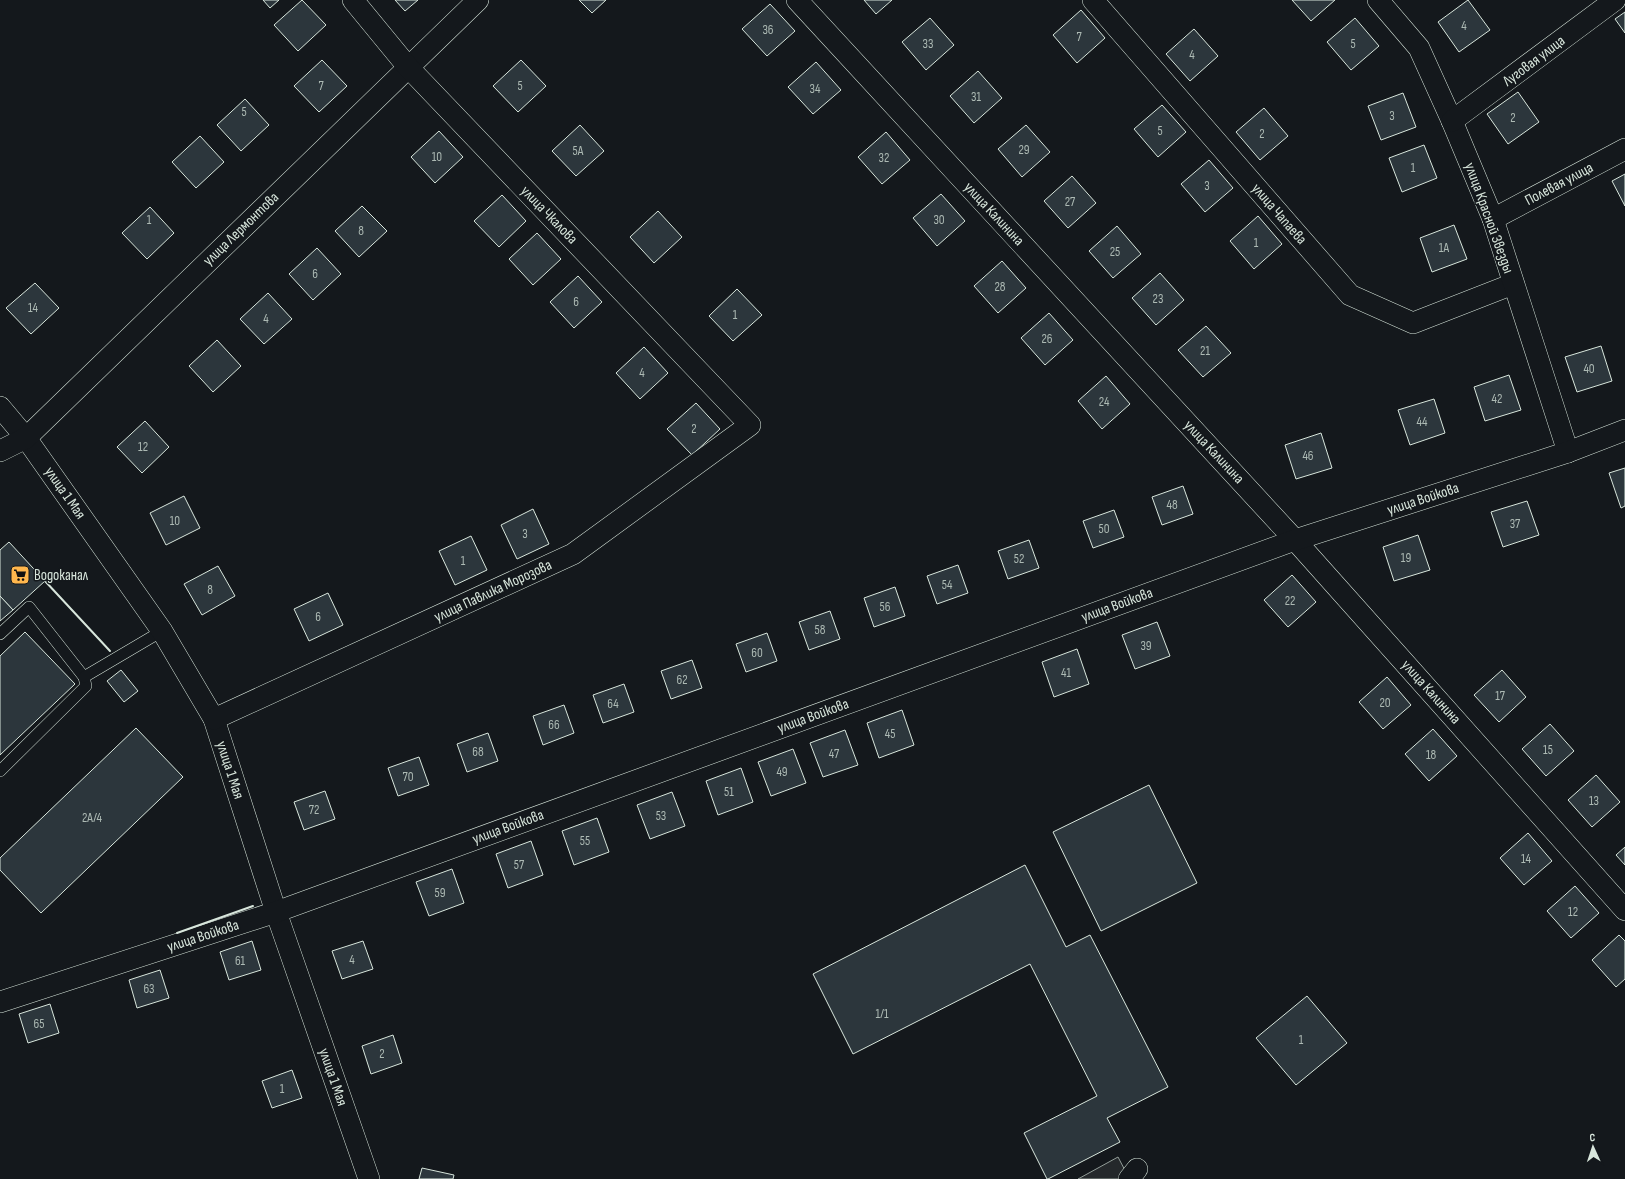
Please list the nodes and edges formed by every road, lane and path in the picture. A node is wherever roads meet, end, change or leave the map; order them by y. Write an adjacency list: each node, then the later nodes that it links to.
1 (353, 0): 7 (street, улица Чкалова)
2 (478, 0): 7 (street, улица Лермонтова)
3 (797, 0): 18 (street, улица Калинина)
4 (1093, 0): 11 (street, улица Чапаева)
5 (1378, 0): 8 (street, улица Красной Звезды)
6 (1615, 0): 8 (street, Луговая улица)
7 (408, 67): 13 (street, улица Чкалова); 15 (street, улица Лермонтова)
8 (1452, 121): 10 (street, улица Красной Звезды)
9 (1625, 149): 10 (street, Полевая улица)
10 (1492, 219): 11 (street, улица Красной Звезды)
11 (1513, 284): 17 (street, улица Красной Звезды)
12 (0, 407): 15 (street, улица 1 Мая)
13 (750, 425): 22 (street, улица Павлика Морозова)
14 (1625, 430): 17 (street, улица Войкова)
15 (26, 438): 16 (street, улица Лермонтова); 19 (street, улица 1 Мая)
16 (0, 450)
17 (1568, 452): 18 (street, улица Войкова)
18 (1295, 540): 24 (street, улица Калинина); 25 (street, улица Войкова)
19 (162, 630): 21 (lane); 22 (street, улица 1 Мая)
20 (0, 634): 21 (lane)
21 (84, 677): 23 (lane)
22 (214, 719): 25 (street, улица 1 Мая)
23 (0, 771)
24 (1625, 910)
25 (276, 912): 26 (street, улица Войкова); 27 (street, улица 1 Мая)
26 (0, 1002)
27 (369, 1179)

